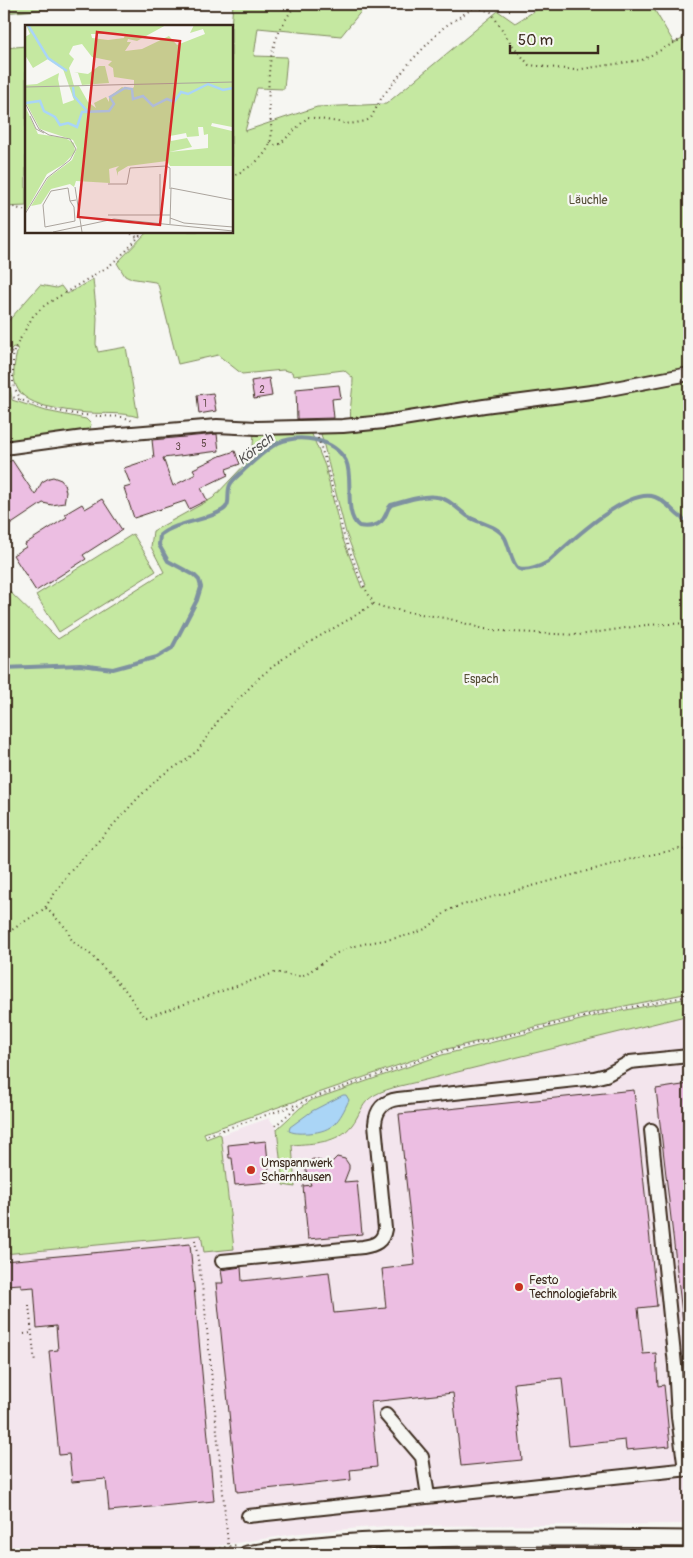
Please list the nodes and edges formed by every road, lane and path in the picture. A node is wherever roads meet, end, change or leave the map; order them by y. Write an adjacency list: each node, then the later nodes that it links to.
1 (296, 4): 3 (path)
2 (689, 35): 3 (path)
3 (270, 142): 4 (path)
4 (232, 176)
5 (4, 204): 6 (path)
6 (25, 211)
7 (129, 232): 9 (path)
8 (143, 232): 9 (path)
9 (138, 237): 10 (path)
10 (14, 350): 11 (path); 14 (path)
11 (4, 360)
12 (689, 374): 15 (lane)
13 (4, 394): 14 (path)
14 (21, 400): 15 (path)
15 (140, 432): 17 (lane)
16 (318, 437): 18 (path)
17 (4, 448)
18 (374, 604): 19 (path); 23 (path)
19 (689, 623)
20 (689, 847): 21 (path)
21 (687, 850): 22 (path); 23 (path)
22 (689, 869)
23 (46, 908): 24 (path)
24 (4, 935)
25 (689, 996): 27 (path)
26 (689, 1056): 32 (lane)
27 (301, 1103): 28 (path); 30 (path)
28 (275, 1126)
29 (651, 1130): 38 (lane)
30 (208, 1135)
31 (195, 1240): 42 (path)
32 (222, 1261)
33 (29, 1305): 34 (path)
34 (32, 1333): 35 (path); 36 (path)
35 (24, 1334)
36 (36, 1364)
37 (386, 1415): 39 (lane)
38 (687, 1470): 39 (lane)
39 (428, 1496): 40 (lane)
40 (248, 1516)
41 (689, 1539): 43 (main road)
42 (229, 1554)
43 (247, 1554)

